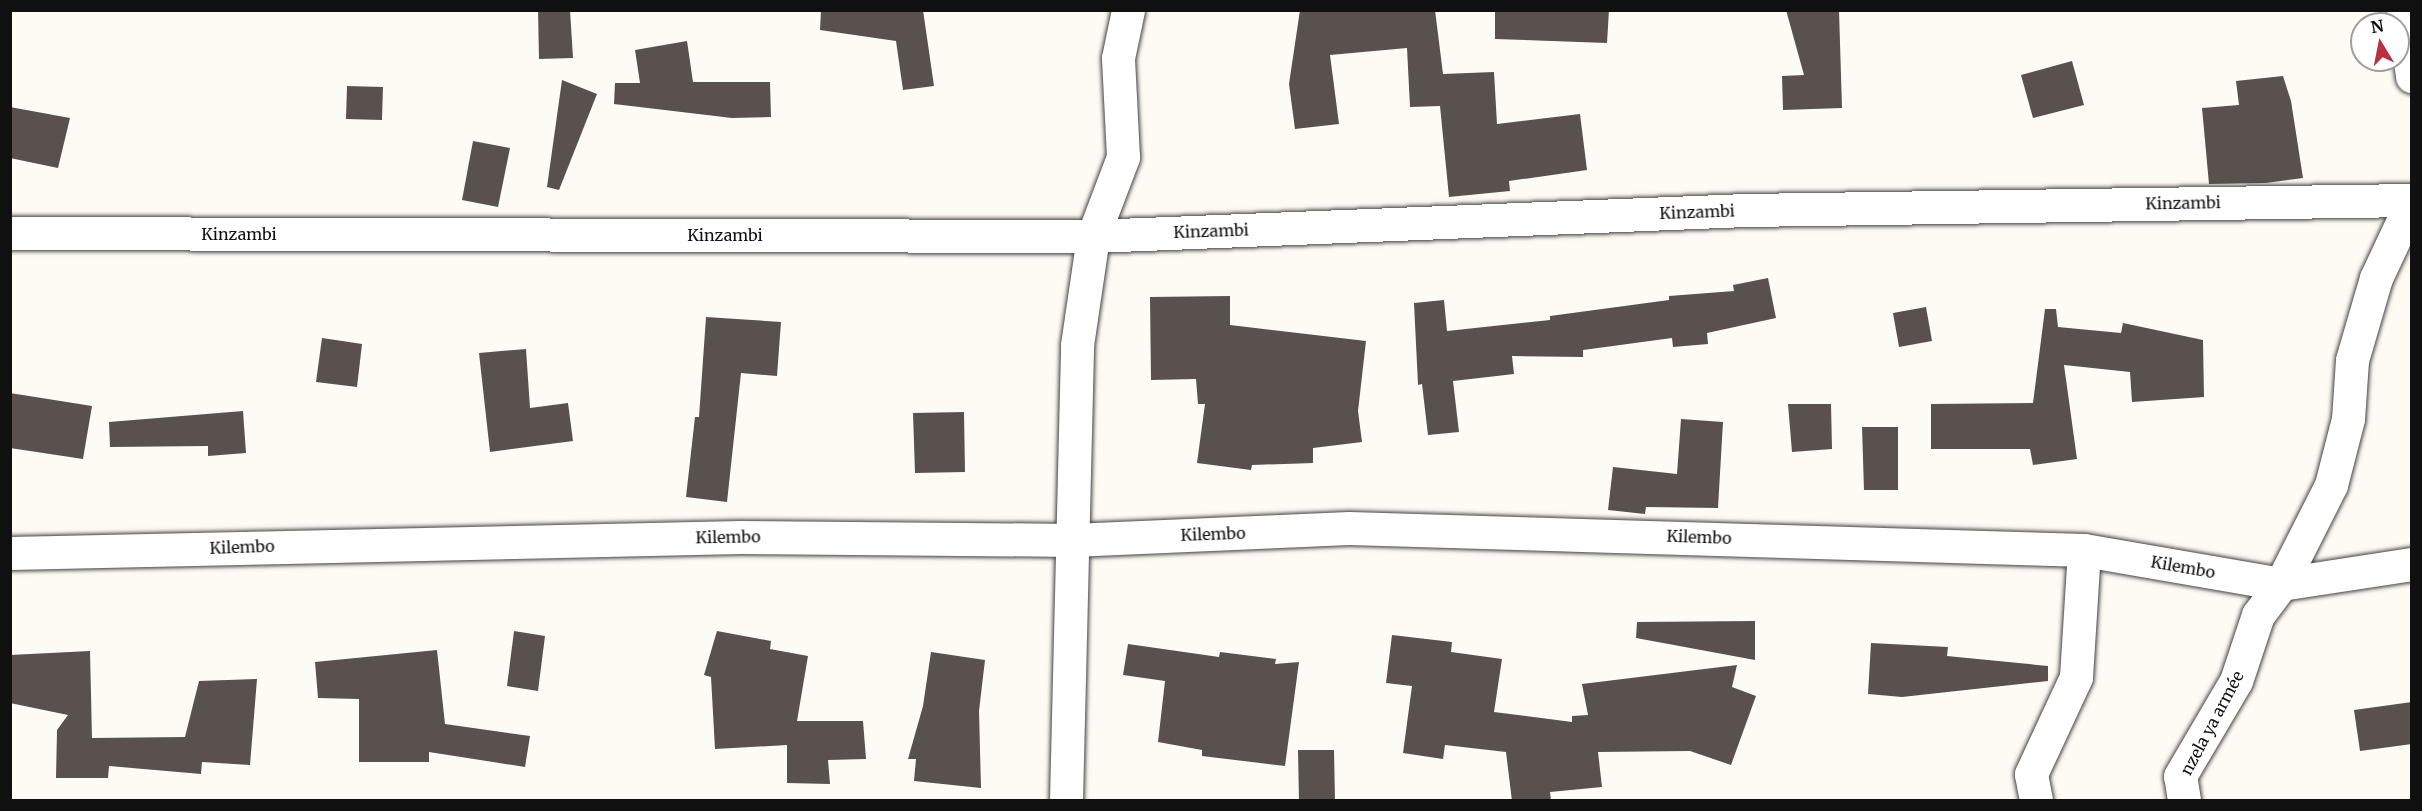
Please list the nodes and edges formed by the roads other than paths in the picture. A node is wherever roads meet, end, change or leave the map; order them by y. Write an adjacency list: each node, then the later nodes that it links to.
1 (1128, 10): 6 (street)
2 (2403, 10): 3 (street)
3 (2412, 76)
4 (2412, 200): 6 (street, Kinzambi); 11 (street, nzela ya armée)
5 (10, 233): 6 (street, Kinzambi)
6 (1093, 236): 7 (street)
7 (1072, 540): 8 (street, Kilembo); 9 (street, Kilembo); 12 (street)
8 (2084, 550): 11 (street, Kilembo); 13 (street)
9 (10, 553)
10 (2412, 564): 11 (street, Kilembo)
11 (2281, 584): 14 (street, nzela ya armée)
12 (1066, 801)
13 (2036, 801)
14 (2184, 801)

